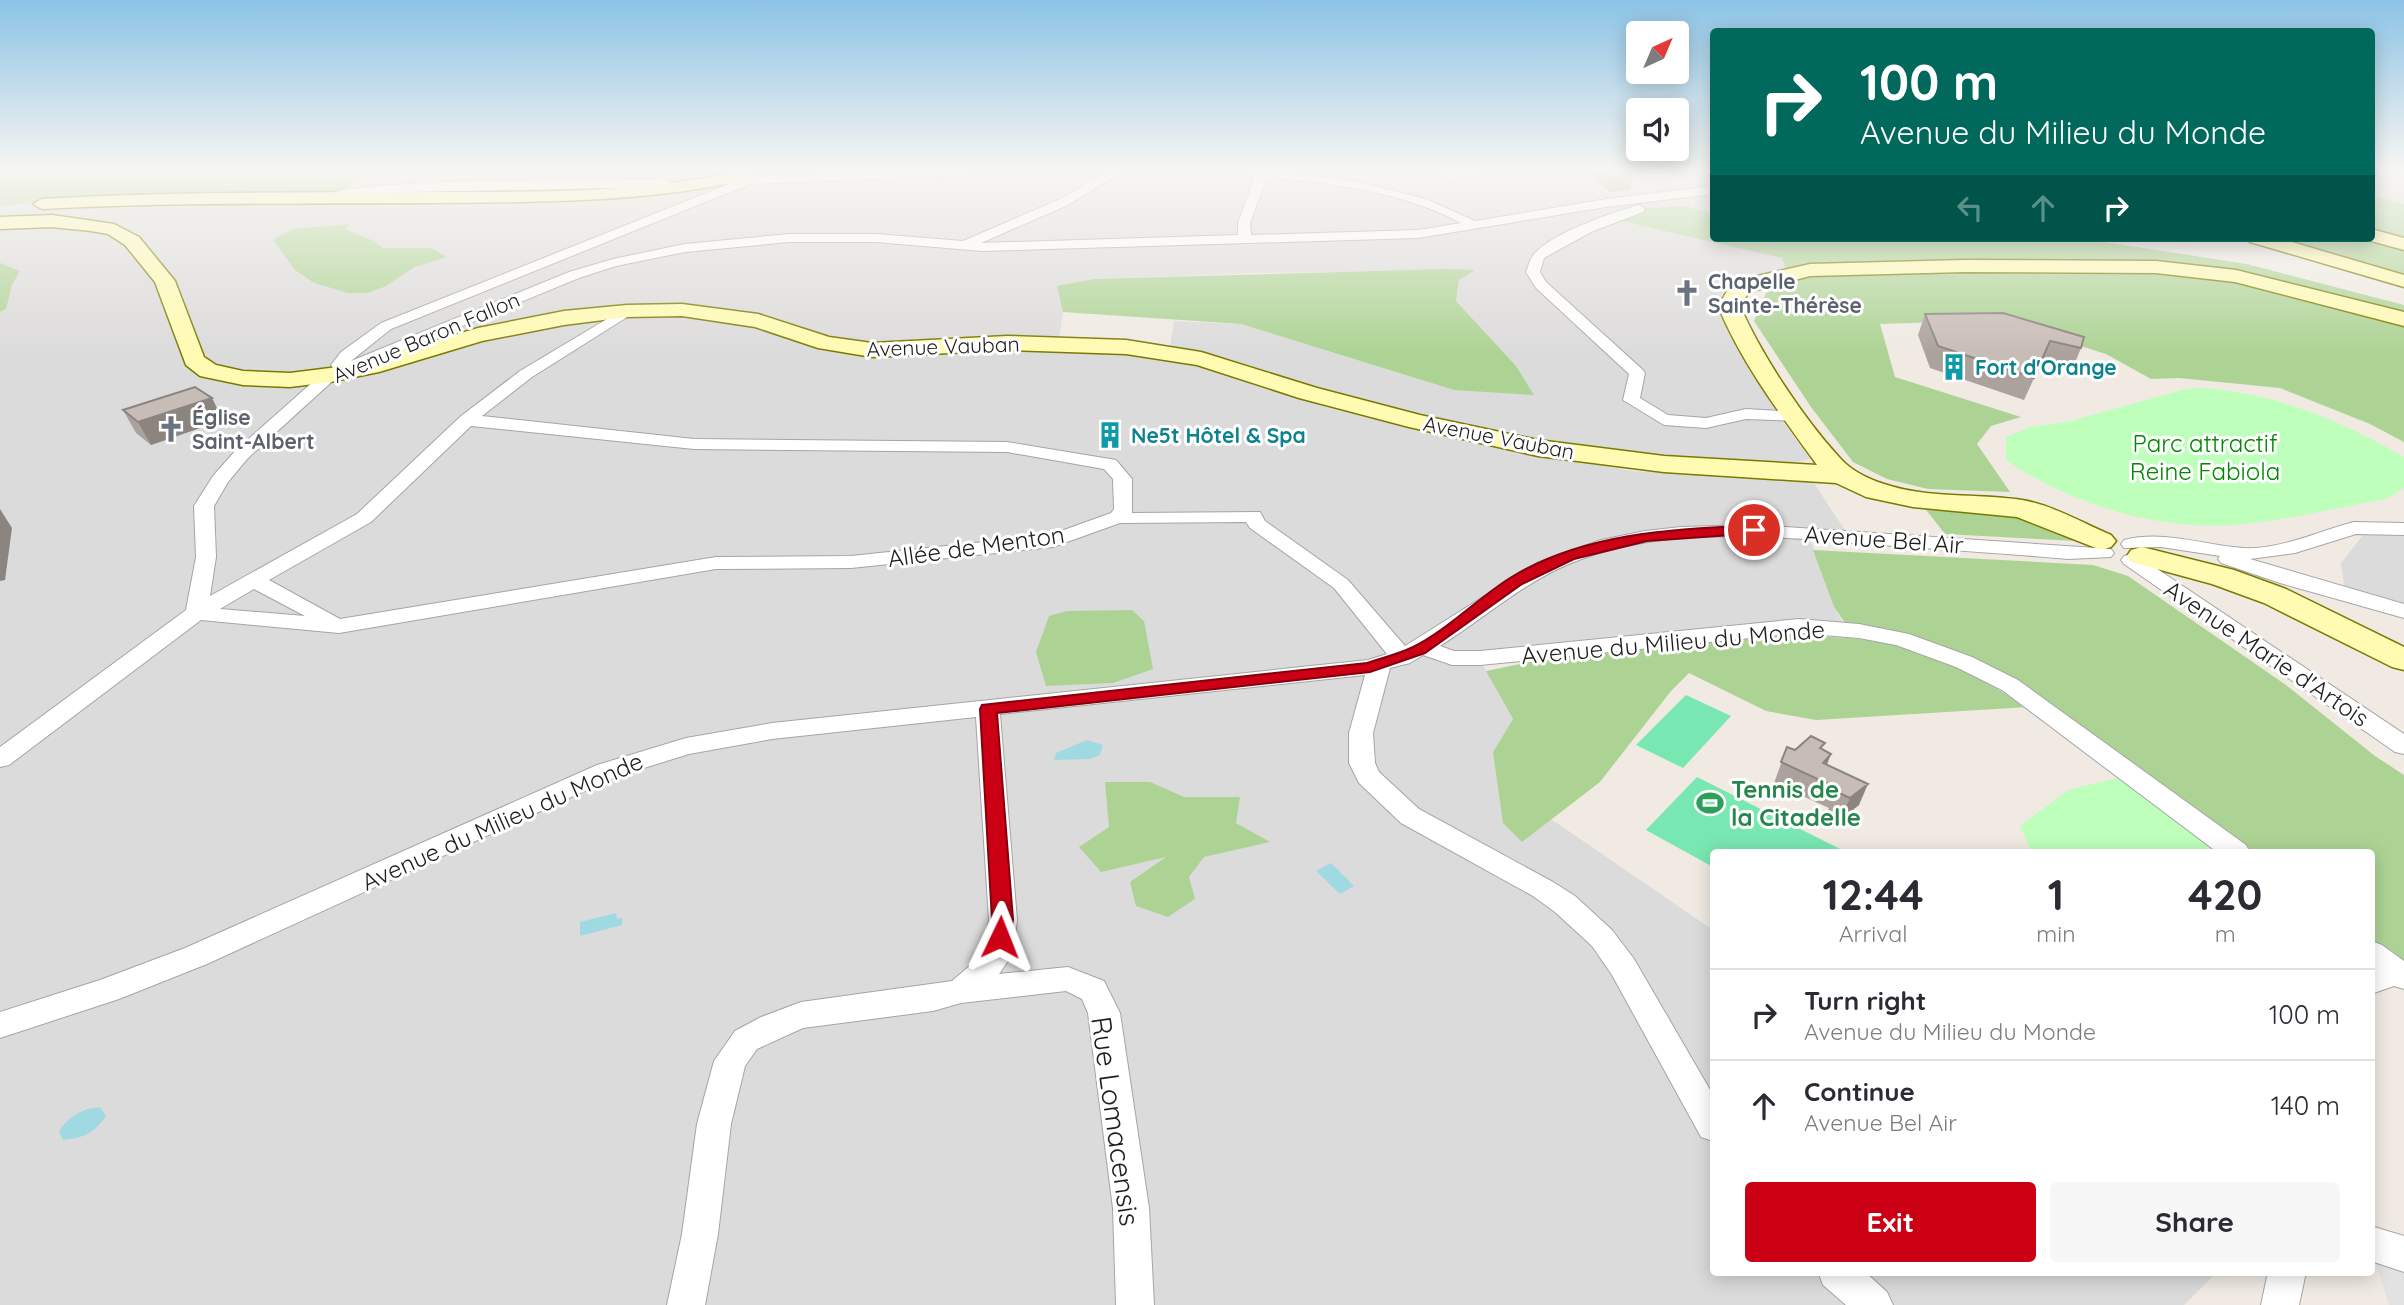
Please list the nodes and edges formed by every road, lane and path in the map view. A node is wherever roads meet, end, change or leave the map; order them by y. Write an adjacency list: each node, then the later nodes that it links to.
1 (117, 232): 18 (main road, Avenue Vauban)
2 (611, 232): 18 (street)
3 (991, 232): 13 (street)
4 (1244, 232): 8 (street)
5 (1431, 232): 8 (street)
6 (1585, 232): 19 (street)
7 (2375, 236): 10 (main road)
8 (1245, 241): 11 (street)
9 (2271, 242): 15 (main road)
10 (2404, 244)
11 (1190, 246): 12 (street); 14 (street)
12 (982, 247): 13 (street); 14 (street)
13 (962, 250): 14 (street); 18 (street, Avenue Baron Fallon)
14 (1034, 254)
15 (2404, 281)
16 (627, 311): 18 (main road, Avenue Vauban); 20 (street); 21 (main road, Avenue Vauban)
17 (2404, 319): 19 (main road)
18 (330, 375): 28 (street, Avenue Baron Fallon)
19 (1796, 417): 21 (main road)
20 (467, 420): 22 (street); 26 (street)
21 (1842, 475): 25 (main road)
22 (1118, 517): 29 (street, Allée de Menton); 32 (street)
23 (2404, 529): 24 (street)
24 (2185, 545): 25 (street, Avenue Bel Air); 27 (street)
25 (2122, 551): 30 (street, Avenue Bel Air); 31 (main road); 34 (street, Avenue Marie d'Artois)
26 (255, 581): 28 (street); 29 (street)
27 (2404, 611)
28 (196, 613): 29 (street, Allée de Menton); 35 (street)
29 (339, 626)
30 (1424, 648): 32 (street, Avenue Bel Air); 36 (street, Avenue du Milieu du Monde)
31 (2404, 660)
32 (1390, 662): 33 (street, Avenue du Milieu du Monde); 41 (street)
33 (988, 709): 39 (street); 40 (street, Avenue du Milieu du Monde)
34 (2404, 746)
35 (0, 760)
36 (2232, 849)
37 (2375, 958): 38 (street)
38 (2391, 977)
39 (961, 991): 46 (street, Rue Lomacensis); 47 (street, Rue Lomacensis)
40 (0, 1025)
41 (1710, 1121)
42 (2375, 1244): 43 (street)
43 (2404, 1254)
44 (1841, 1276): 48 (street)
45 (2286, 1276): 49 (street)
46 (686, 1305)
47 (1136, 1305)
48 (1874, 1305)
49 (2280, 1305)

